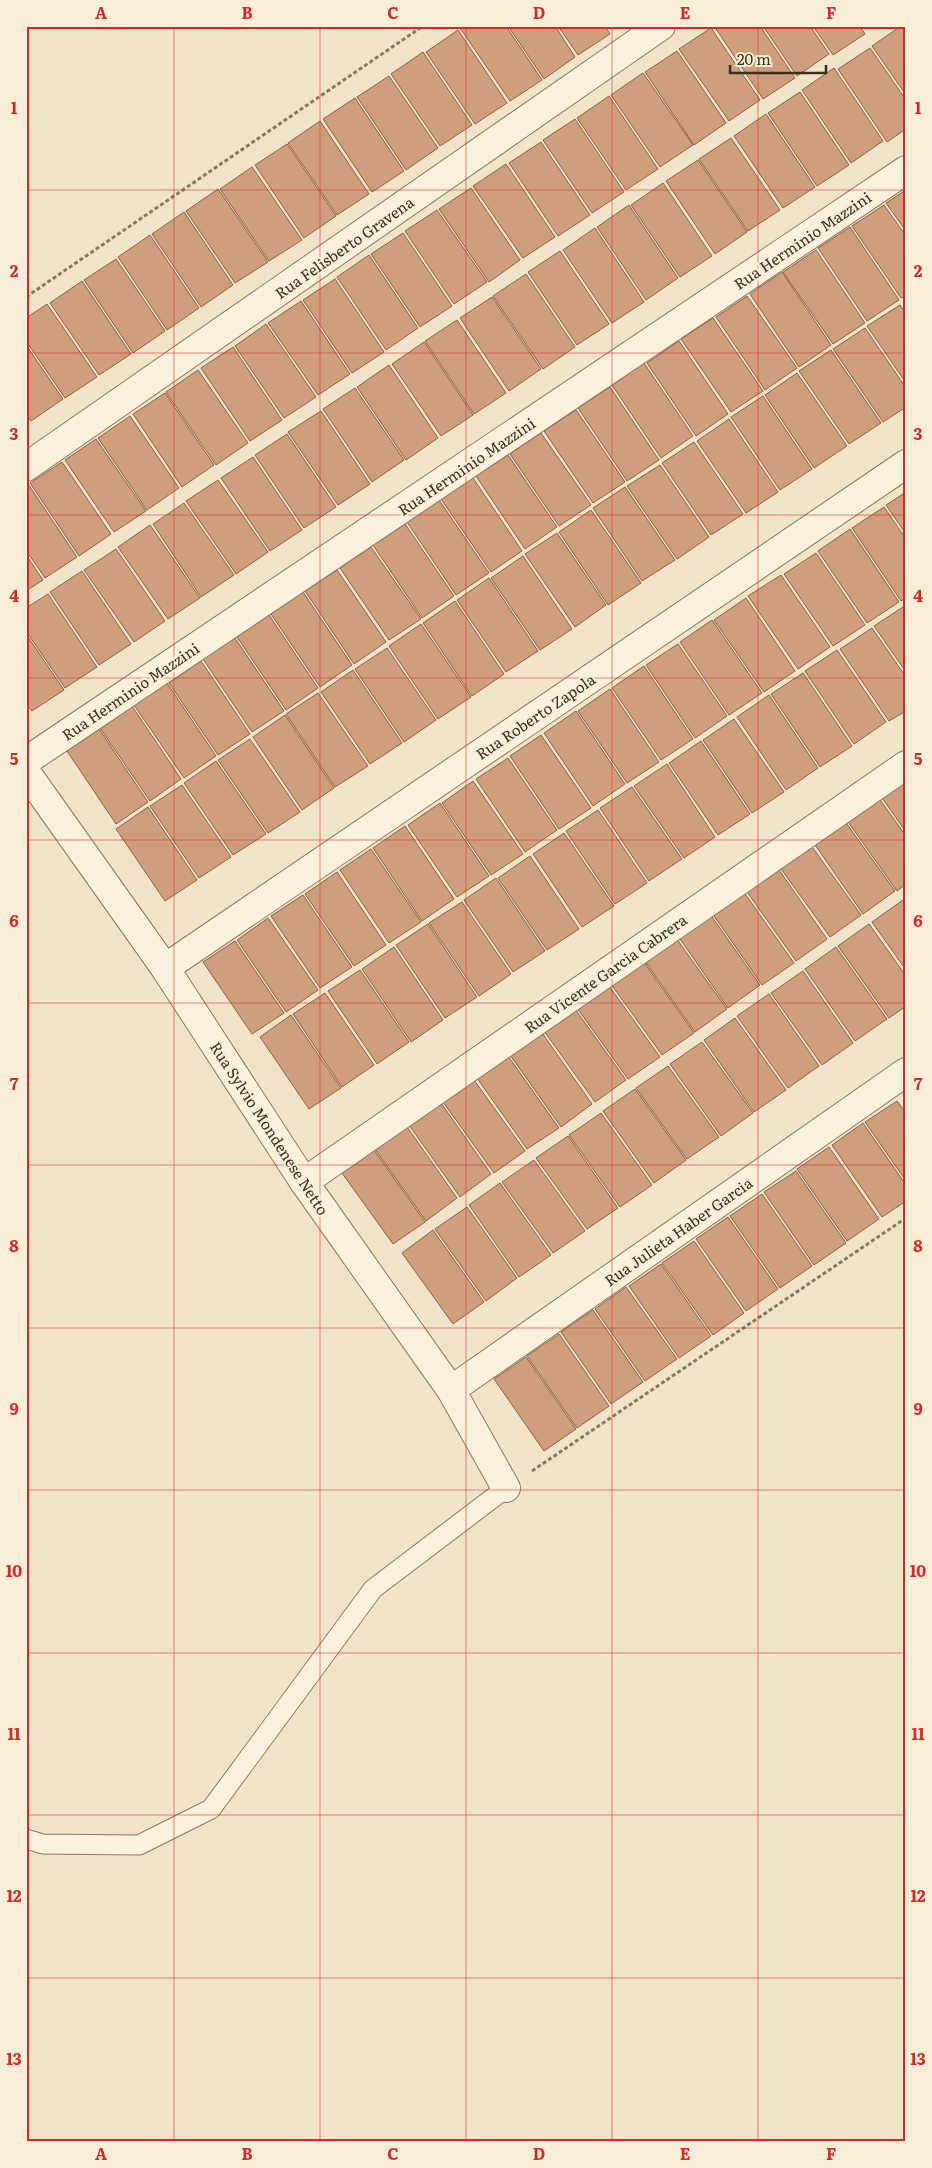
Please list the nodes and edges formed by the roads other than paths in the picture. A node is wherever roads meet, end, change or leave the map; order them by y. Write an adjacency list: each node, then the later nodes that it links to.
1 (661, 26): 4 (street, Rua Felisberto Gravena)
2 (906, 170): 5 (street, Rua Herminio Mazzini)
3 (906, 464): 8 (street, Rua Roberto Zapola)
4 (26, 467)
5 (26, 761)
6 (906, 765): 10 (street, Rua Vicente Garcia Cabrera)
7 (26, 772): 8 (street, Rua Sylvio Mondenese Netto)
8 (165, 968): 10 (street, Rua Sylvio Mondenese Netto)
9 (906, 1072): 11 (street, Rua Julieta Haber Garcia)
10 (304, 1182): 11 (street, Rua Sylvio Mondenese Netto)
11 (451, 1390): 12 (street, Rua Sylvio Mondenese Netto)
12 (506, 1488): 13 (lane)
13 (26, 1839)

